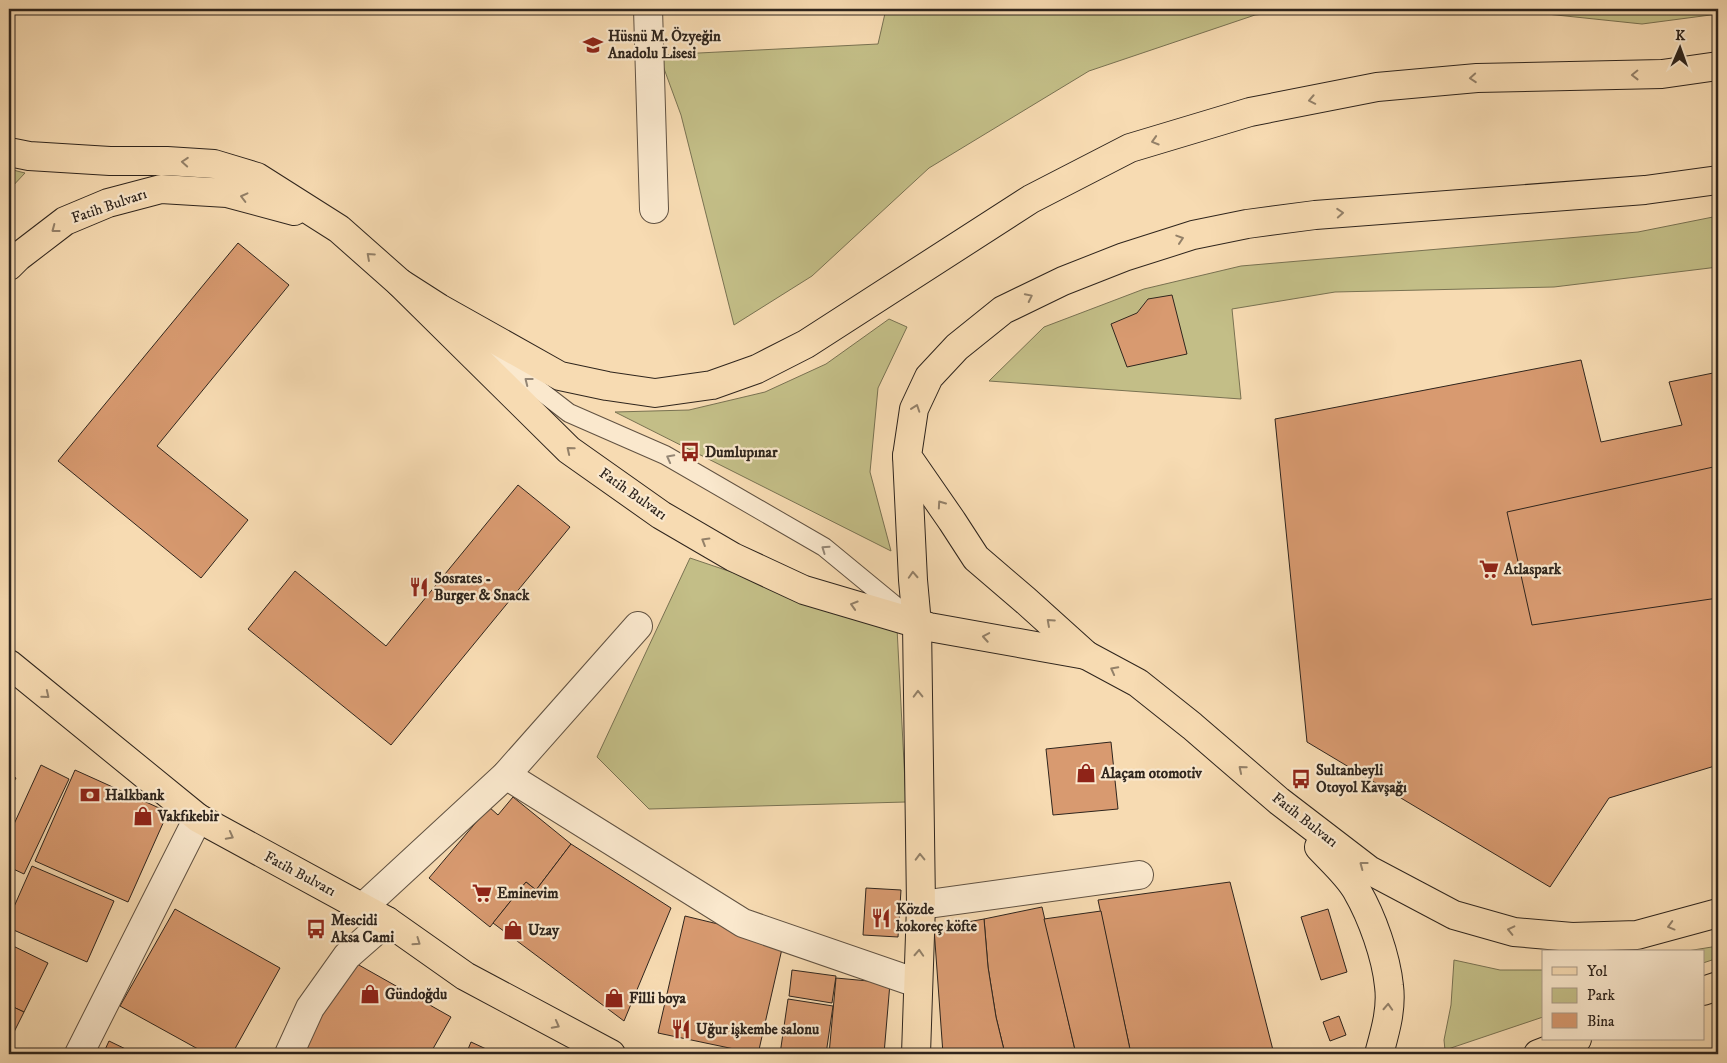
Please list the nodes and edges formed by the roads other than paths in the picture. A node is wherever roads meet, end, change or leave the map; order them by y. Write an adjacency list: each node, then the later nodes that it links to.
1 (648, 9): 5 (street)
2 (1718, 66): 8 (main road, one-way to 8)
3 (16, 150): 6 (main road, Fatih Bulvarı, one-way to 3)
4 (1718, 180): 9 (main road, one-way to 4)
5 (654, 209)
6 (340, 229): 7 (main road, Fatih Bulvarı, one-way to 7); 8 (main road, Fatih Bulvarı, one-way to 6)
7 (9, 266)
8 (400, 283): 10 (lane, Fatih Bulvarı, one-way to 8); 10 (main road, Fatih Bulvarı, one-way to 8)
9 (907, 456): 10 (main road, one-way to 9); 12 (main road, one-way to 9)
10 (917, 624): 12 (main road, Fatih Bulvarı, one-way to 10); 18 (main road, one-way to 10)
11 (638, 626): 14 (street)
12 (1086, 655): 15 (main road, Fatih Bulvarı, one-way to 12)
13 (9, 664): 16 (main road, Fatih Bulvarı, one-way to 16)
14 (506, 775): 19 (street); 22 (street)
15 (1280, 801): 20 (main road, Fatih Bulvarı, one-way to 15); 30 (main road, one-way to 15)
16 (198, 818): 19 (main road, Fatih Bulvarı, one-way to 19); 26 (street)
17 (1139, 875): 18 (street)
18 (921, 905): 22 (main road, one-way to 18)
19 (362, 908): 21 (main road, Fatih Bulvarı)
20 (1718, 913)
21 (388, 922): 27 (street); 28 (main road, Fatih Bulvarı, one-way to 28)
22 (917, 983): 29 (main road)
23 (1718, 986): 24 (main road)
24 (1704, 992)
25 (1574, 1040): 31 (main road)
26 (79, 1054)
27 (289, 1054)
28 (611, 1054)
29 (916, 1054)
30 (1379, 1054)
31 (1538, 1054)

